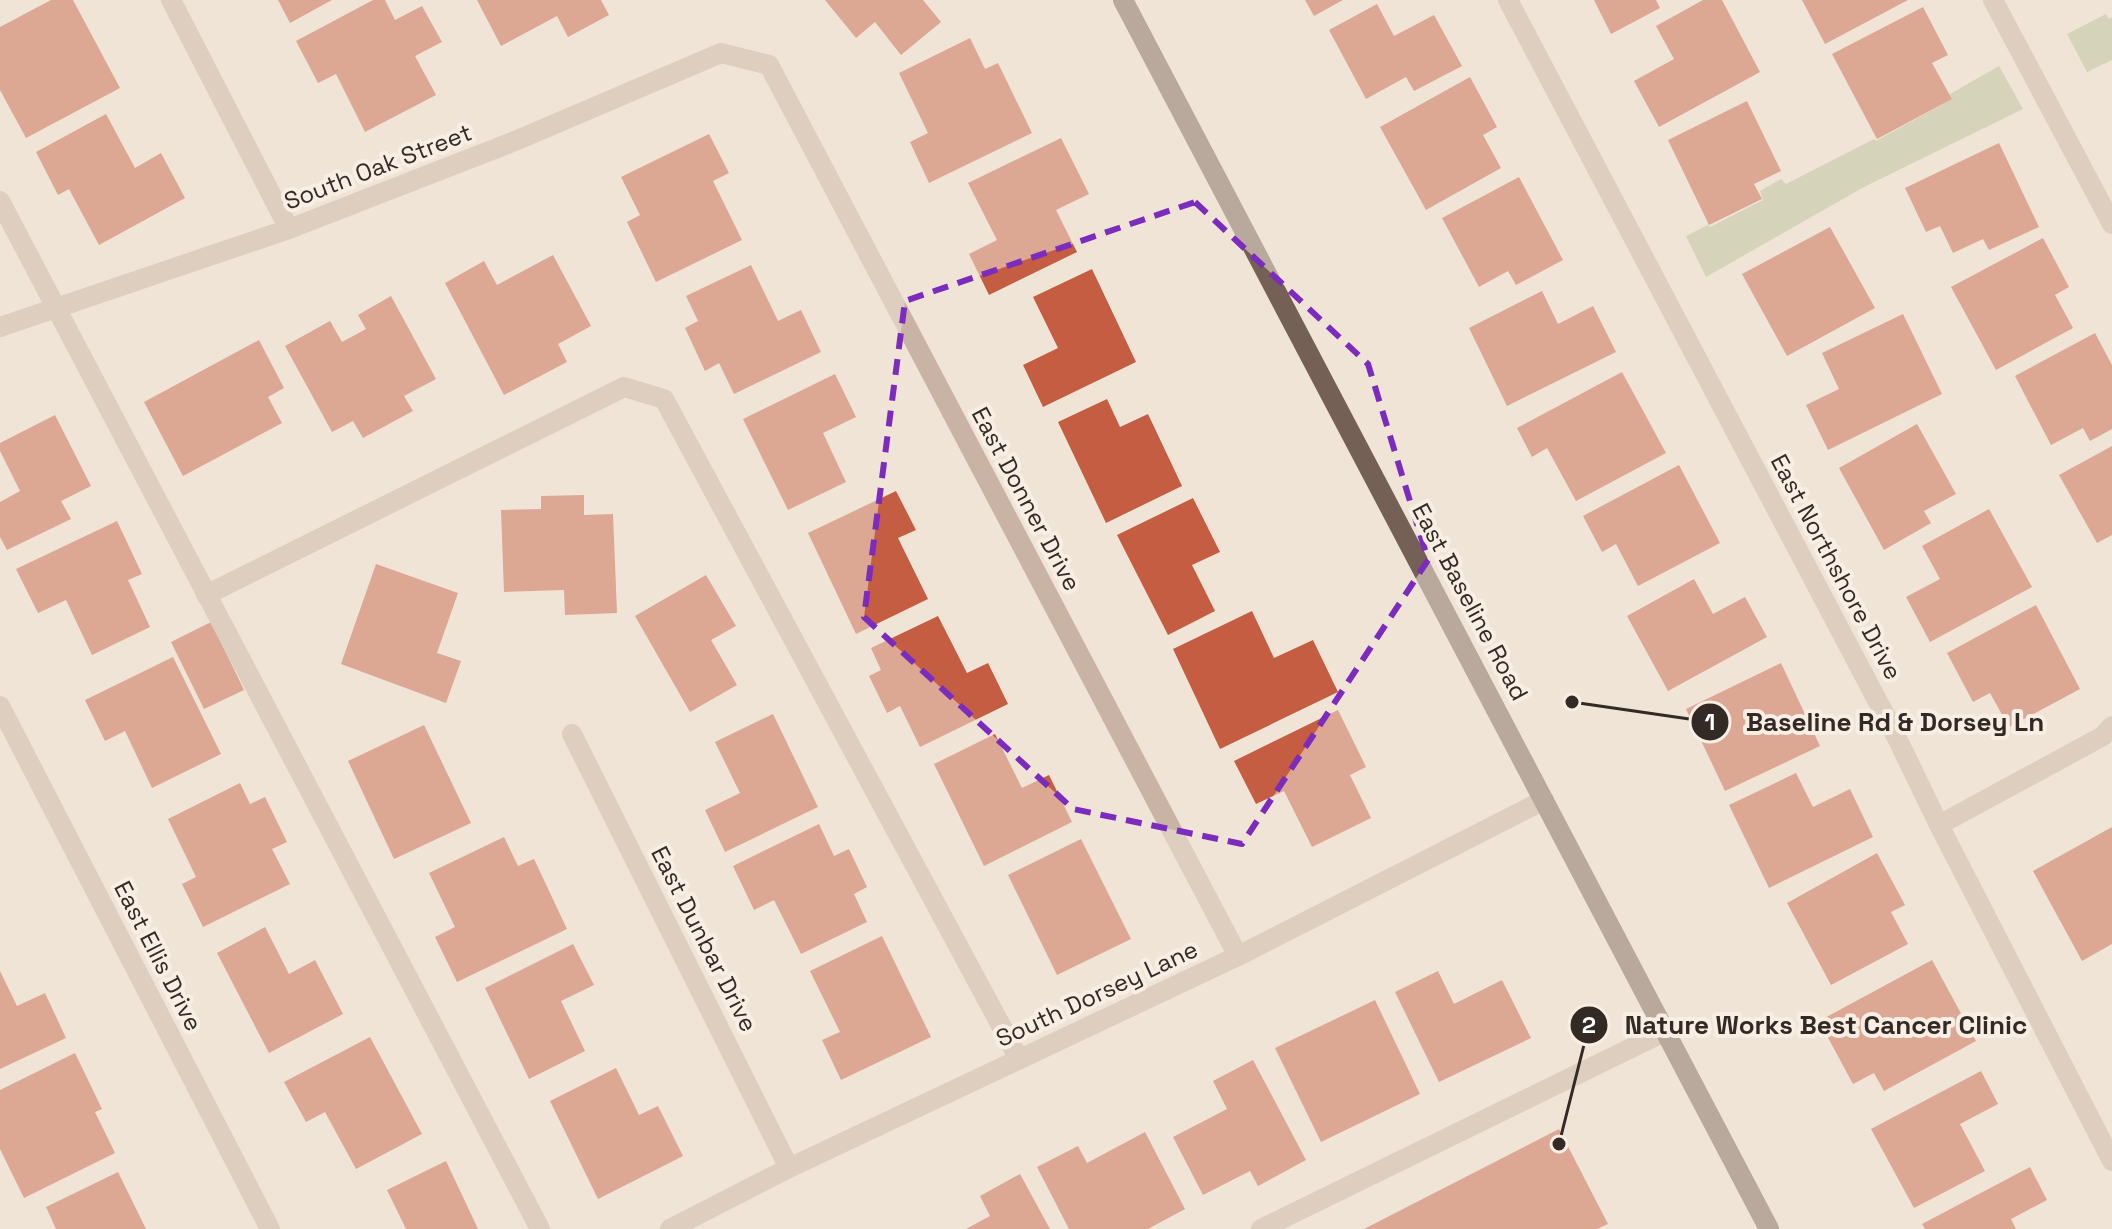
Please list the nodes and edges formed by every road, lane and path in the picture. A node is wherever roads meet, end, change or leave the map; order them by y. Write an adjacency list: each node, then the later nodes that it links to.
1 (171, 0): 8 (street)
2 (1123, 0): 15 (main road, East Baseline Road)
3 (1508, 0): 16 (street, East Northshore Drive)
4 (1993, 0): 7 (street)
5 (769, 65): 8 (street, South Oak Street); 17 (street, East Donner Drive)
6 (0, 201): 9 (street)
7 (2112, 224)
8 (289, 229): 9 (street, South Oak Street)
9 (54, 307): 10 (street, South Oak Street); 11 (street)
10 (0, 327)
11 (206, 595): 19 (street); 23 (street)
12 (0, 706): 22 (street, East Ellis Drive)
13 (2112, 726): 16 (street)
14 (572, 734): 21 (street, East Dunbar Drive)
15 (1544, 800): 17 (street, South Dorsey Lane); 18 (main road, East Baseline Road)
16 (1939, 825): 20 (street, East Northshore Drive)
17 (1238, 956): 19 (street, South Dorsey Lane)
18 (1666, 1031): 25 (street); 26 (main road, East Baseline Road)
19 (1019, 1059): 21 (street, South Dorsey Lane)
20 (2112, 1161)
21 (789, 1168): 24 (street, South Dorsey Lane)
22 (270, 1229)
23 (540, 1229)
24 (670, 1229)
25 (1261, 1229)
26 (1769, 1229)

